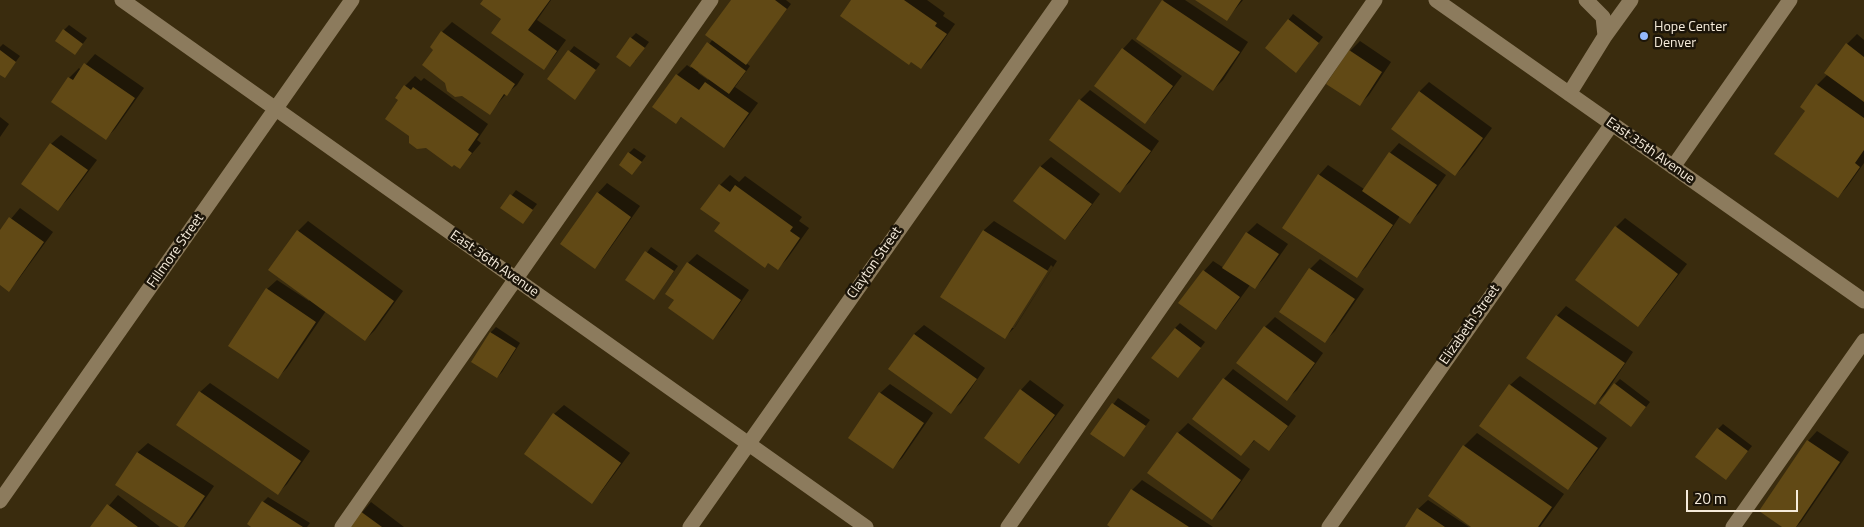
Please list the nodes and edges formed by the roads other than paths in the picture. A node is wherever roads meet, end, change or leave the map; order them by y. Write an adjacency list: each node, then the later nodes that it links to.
1 (122, 0): 12 (street, East 36th Avenue)
2 (352, 0): 12 (street, Fillmore Street)
3 (711, 0): 15 (street)
4 (1061, 0): 18 (street, Clayton Street)
5 (1375, 0): 23 (street)
6 (1436, 0): 11 (street, East 35th Avenue)
7 (1586, 0): 10 (street)
8 (1631, 0): 10 (street)
9 (1790, 0): 14 (street)
10 (1605, 36): 11 (street)
11 (1569, 94): 13 (street, East 35th Avenue)
12 (276, 109): 15 (street, East 36th Avenue); 19 (street, Fillmore Street)
13 (1612, 124): 14 (street, East 35th Avenue); 24 (street, Elizabeth Street)
14 (1673, 168): 16 (street, East 35th Avenue)
15 (514, 279): 18 (street, East 36th Avenue); 20 (street)
16 (1864, 301)
17 (1864, 340): 25 (street)
18 (748, 444): 21 (street, Clayton Street); 22 (street, East 36th Avenue)
19 (0, 501)
20 (342, 527)
21 (690, 527)
22 (866, 527)
23 (1008, 527)
24 (1329, 527)
25 (1733, 527)

